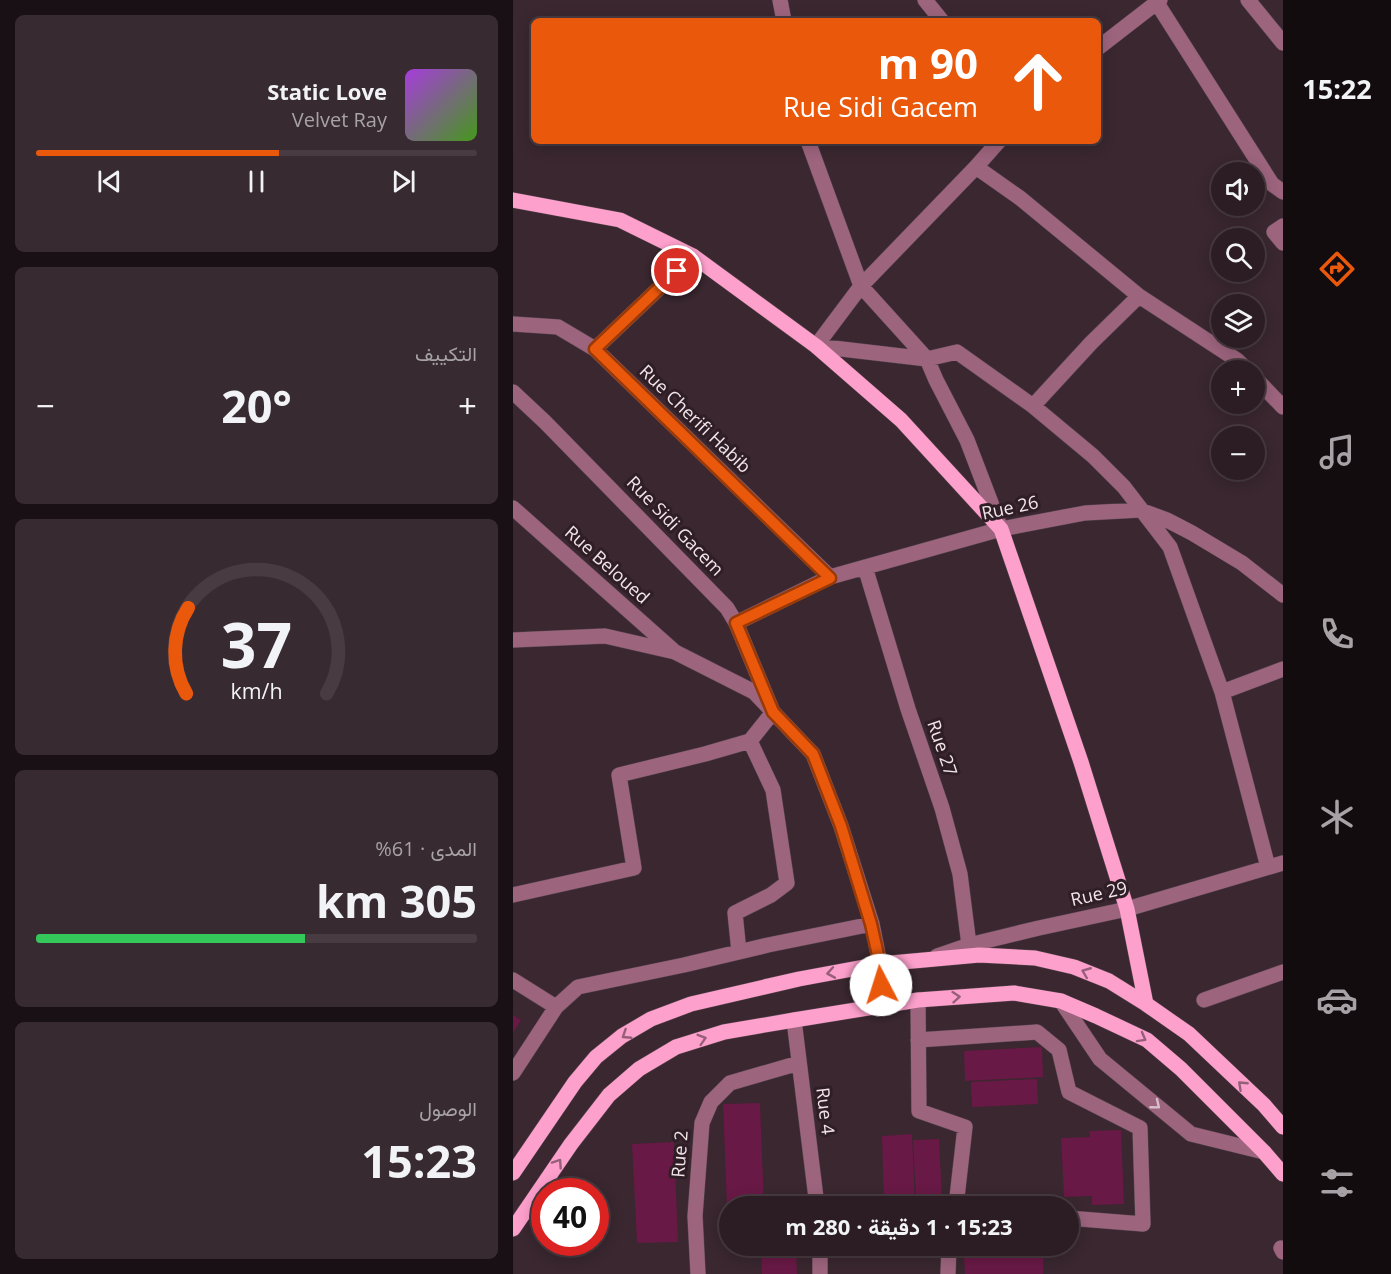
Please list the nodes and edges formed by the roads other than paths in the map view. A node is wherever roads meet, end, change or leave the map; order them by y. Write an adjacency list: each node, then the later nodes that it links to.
1 (780, 0): 5 (street)
2 (925, 0): 6 (street)
3 (1248, 0): 7 (street)
4 (1157, 1): 8 (street); 12 (street)
5 (783, 18)
6 (940, 18)
7 (1283, 43)
8 (1101, 46)
9 (809, 144): 15 (street)
10 (996, 144): 11 (street)
11 (976, 167): 15 (street); 16 (street)
12 (1283, 192)
13 (513, 200): 14 (main road)
14 (693, 256): 18 (main road); 19 (street)
15 (861, 286): 18 (street); 20 (street)
16 (1139, 296): 21 (street); 24 (street)
17 (513, 324): 19 (street, Rue Cherifi Habib)
18 (816, 346): 20 (street); 28 (main road)
19 (595, 349): 30 (street, Rue Cherifi Habib)
20 (927, 359): 24 (street); 28 (street)
21 (1237, 360)
22 (1265, 388): 25 (street)
23 (513, 392): 32 (street, Rue Sidi Gacem)
24 (1033, 406): 27 (street)
25 (1283, 406)
26 (513, 508): 34 (street, Rue Beloued)
27 (1140, 510): 28 (street, Rue 26); 31 (street, Rue 26); 36 (street)
28 (1001, 529): 29 (street, Rue 26); 41 (main road)
29 (865, 567): 30 (street, Rue 26); 43 (street, Rue 27)
30 (830, 578): 32 (street, Rue 26)
31 (1283, 595)
32 (736, 623): 37 (street, Rue Sidi Gacem)
33 (513, 640): 34 (street)
34 (675, 652): 37 (street)
35 (1283, 669): 36 (street)
36 (1222, 692): 39 (street)
37 (773, 712): 38 (street); 42 (street)
38 (750, 741): 40 (street); 44 (street)
39 (1275, 865): 41 (street, Rue 29)
40 (513, 896)
41 (1127, 909): 43 (street, Rue 29); 52 (main road)
42 (871, 924): 44 (street); 46 (street)
43 (969, 945): 45 (street, Rue 29)
44 (739, 952): 54 (street)
45 (923, 961): 46 (main road); 52 (main road, one-way to 45)
46 (880, 964): 53 (street); 61 (main road, one-way to 61)
47 (1283, 972): 50 (street)
48 (513, 980): 54 (street)
49 (918, 1000): 51 (main road, one-way to 51); 53 (main road); 56 (street)
50 (1204, 1000)
51 (1061, 1001): 60 (main road, one-way to 60); 60 (street, one-way to 60)
52 (1146, 1004): 59 (main road, one-way to 52)
53 (882, 1006): 55 (main road)
54 (556, 1007): 58 (street)
55 (794, 1020): 57 (street, Rue 4); 66 (main road, one-way to 55)
56 (918, 1040): 64 (street); 65 (street)
57 (799, 1063): 63 (street, Rue 4); 69 (street, Rue 2)
58 (513, 1073)
59 (1283, 1127)
60 (1264, 1152): 62 (main road)
61 (513, 1173)
62 (1283, 1174)
63 (816, 1196)
64 (957, 1196)
65 (1079, 1219)
66 (513, 1229)
67 (821, 1256): 70 (street)
68 (949, 1256): 71 (street)
69 (698, 1274)
70 (820, 1274)
71 (948, 1274)

